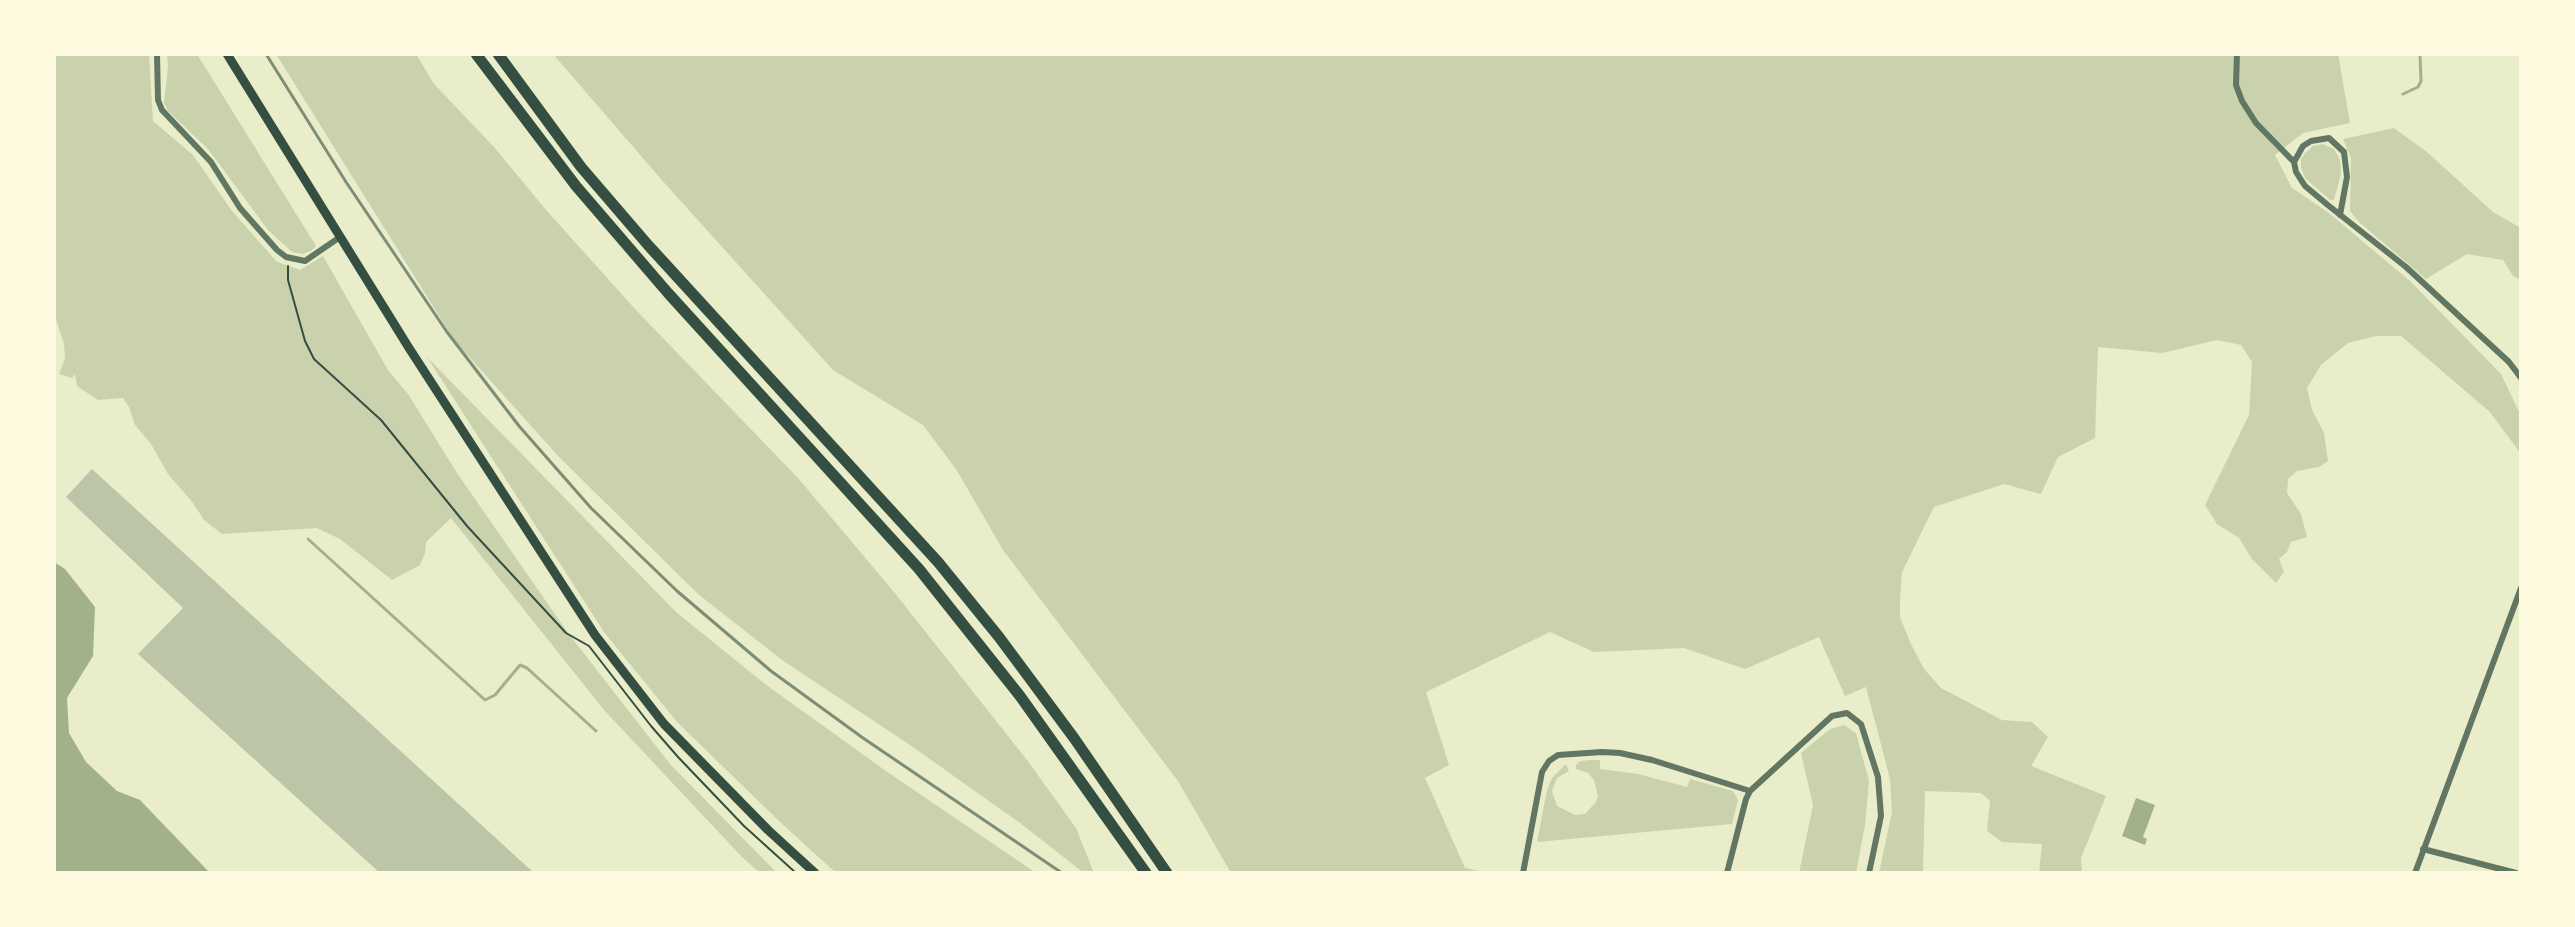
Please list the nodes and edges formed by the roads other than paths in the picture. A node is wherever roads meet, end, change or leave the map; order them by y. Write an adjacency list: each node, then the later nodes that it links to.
1 (157, 54): 8 (street)
2 (227, 54): 8 (main road)
3 (476, 54): 14 (highway)
4 (498, 54): 15 (highway)
5 (2237, 54): 6 (street)
6 (2294, 162): 7 (street); 7 (street)
7 (2340, 215): 9 (street)
8 (340, 237): 13 (main road)
9 (2521, 378)
10 (2521, 588): 12 (street)
11 (1750, 791): 16 (street); 17 (street); 18 (street)
12 (2423, 849): 19 (street); 20 (street)
13 (815, 873)
14 (1146, 873)
15 (1167, 873)
16 (1523, 873)
17 (1727, 873)
18 (1869, 873)
19 (2415, 873)
20 (2516, 873)

